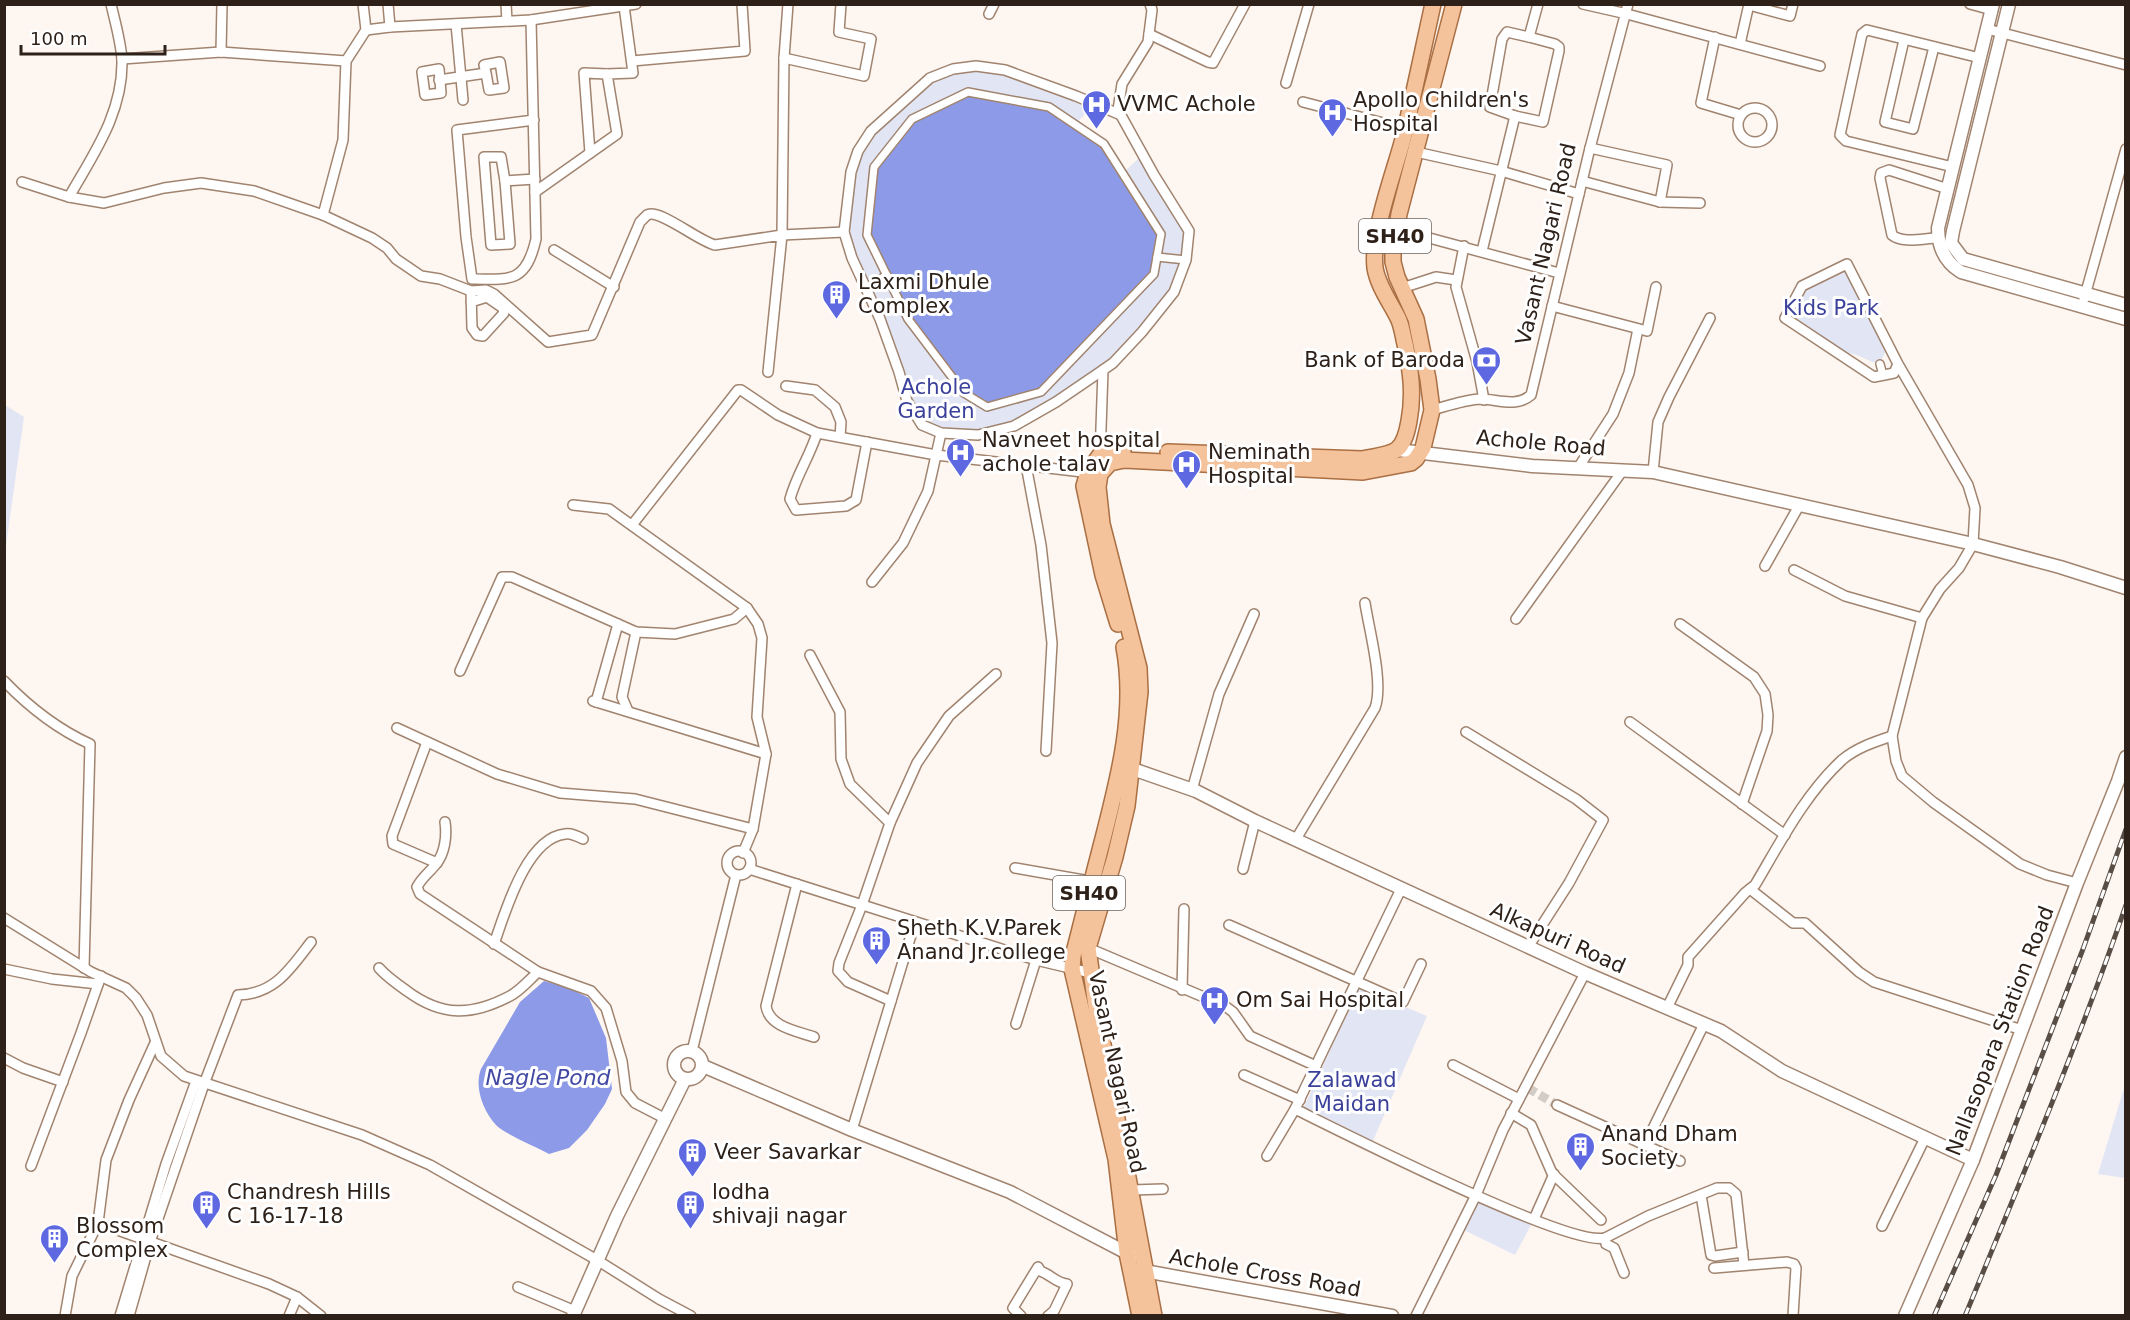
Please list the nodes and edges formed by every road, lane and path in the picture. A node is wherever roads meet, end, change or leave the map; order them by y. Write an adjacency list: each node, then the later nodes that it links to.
1 (111, 4): 40 (street)
2 (222, 4): 37 (street)
3 (363, 4): 29 (street)
4 (388, 4): 27 (street)
5 (506, 4): 25 (street)
6 (636, 4): 21 (street)
7 (742, 4): 42 (street)
8 (788, 4): 38 (street)
9 (842, 4): 38 (street)
10 (1150, 4): 31 (street)
11 (1245, 4): 31 (street)
12 (1309, 4): 49 (street)
13 (1433, 4): 56 (main road, SH40)
14 (1455, 4): 57 (main road, SH40)
15 (1538, 4): 32 (street)
16 (1583, 4): 23 (street)
17 (1793, 4): 20 (street)
18 (1970, 4): 22 (street)
19 (2009, 4): 30 (street)
20 (1749, 5): 35 (street)
21 (624, 6): 24 (street); 42 (street)
22 (1993, 7): 28 (street)
23 (1627, 9): 33 (street); 58 (street, Vasant Nagari Road)
24 (531, 20): 25 (street); 55 (street)
25 (507, 21): 26 (street)
26 (456, 24): 27 (street); 47 (street)
27 (390, 27): 29 (street)
28 (1987, 29): 30 (street); 39 (street)
29 (366, 30): 41 (street)
30 (2002, 33): 43 (street); 79 (street)
31 (1149, 34): 52 (street)
32 (1529, 37): 54 (street); 54 (street)
33 (1715, 37): 35 (street); 53 (street)
34 (1904, 40): 36 (street); 36 (street); 63 (street)
35 (1740, 44): 44 (street)
36 (1934, 47): 39 (street)
37 (221, 52): 40 (street); 41 (street)
38 (784, 58): 78 (street)
39 (1980, 58): 63 (street)
40 (122, 59): 72 (street)
41 (346, 61): 75 (street)
42 (632, 61): 46 (street)
43 (2126, 65)
44 (1820, 66)
45 (486, 74): 47 (street)
46 (607, 74): 61 (street); 61 (street)
47 (461, 76): 48 (street); 50 (street)
48 (440, 80)
49 (1286, 83)
50 (463, 100)
51 (1303, 102): 56 (street)
52 (1120, 115): 77 (street); 84 (street)
53 (1741, 115)
54 (1515, 116): 64 (street)
55 (534, 120): 65 (street); 70 (street)
56 (1405, 129): 57 (street); 113 (main road, SH40)
57 (1421, 134): 60 (main road, SH40)
58 (1590, 148): 67 (street, Vasant Nagari Road); 73 (street)
59 (2125, 150): 62 (street)
60 (1416, 152): 64 (street); 76 (main road, SH40)
61 (590, 153): 70 (street)
62 (2124, 164): 93 (street)
63 (1953, 167): 69 (street)
64 (1501, 171): 71 (street); 82 (street)
65 (535, 179): 66 (street); 70 (street)
66 (505, 181): 66 (street)
67 (1582, 181): 71 (street, Vasant Nagari Road); 73 (street)
68 (22, 182): 72 (street)
69 (1948, 189): 79 (street); 79 (street)
70 (535, 192)
71 (1579, 194): 85 (street, Vasant Nagari Road)
72 (69, 197): 75 (street)
73 (1660, 202): 74 (street)
74 (1700, 202)
75 (322, 215): 92 (street)
76 (1396, 229): 80 (street); 91 (main road, SH40)
77 (844, 232): 78 (street); 90 (street)
78 (782, 235): 88 (street); 104 (street)
79 (1943, 242): 93 (street); 97 (street)
80 (1464, 246): 82 (street); 87 (street)
81 (554, 250): 88 (street)
82 (1482, 251): 85 (street)
83 (1157, 257): 84 (street); 86 (street); 86 (street)
84 (1186, 261): 103 (street)
85 (1559, 273): 96 (street, Vasant Nagari Road)
86 (887, 275): 90 (street)
87 (1456, 280): 91 (street); 107 (street)
88 (614, 287): 92 (street)
89 (1656, 287): 100 (street)
90 (865, 288): 110 (street)
91 (1402, 288): 108 (main road, SH40)
92 (471, 291): 94 (street)
93 (2085, 292): 95 (street); 97 (street)
94 (471, 302): 94 (street)
95 (2126, 305)
96 (1552, 306): 100 (street); 107 (street, Vasant Nagari Road)
97 (2082, 307): 99 (street)
98 (1710, 318): 120 (street)
99 (2126, 319)
100 (1638, 329): 118 (street)
101 (1898, 363): 105 (street); 105 (street); 125 (street)
102 (1880, 364): 105 (street)
103 (1103, 370): 110 (street); 115 (street)
104 (768, 372)
105 (1883, 375)
106 (786, 386): 111 (street)
107 (1484, 400): 108 (street, Vasant Nagari Road)
108 (1432, 410): 116 (main road, SH40)
109 (817, 433): 111 (street); 112 (street); 124 (street)
110 (941, 434): 114 (street)
111 (840, 437): 112 (street)
112 (867, 442): 114 (street)
113 (1398, 450): 115 (main road, Achole Road); 116 (street, Achole Road)
114 (936, 455): 117 (street); 128 (street)
115 (1100, 456): 121 (main road)
116 (1416, 458): 118 (street, Achole Road); 121 (main road, Achole Road)
117 (1026, 465): 121 (street); 150 (street)
118 (1578, 468): 119 (street, Achole Road)
119 (1623, 470): 120 (street, Achole Road); 133 (street)
120 (1653, 472): 122 (street, Achole Road)
121 (1094, 473): 153 (main road, Vasant Nagari Road / SH40)
122 (1800, 504): 125 (street, Achole Road); 126 (street)
123 (573, 505): 124 (street)
124 (632, 525): 131 (street)
125 (1972, 543): 129 (street); 134 (street)
126 (1765, 566)
127 (1794, 570): 134 (street)
128 (872, 582)
129 (2126, 588)
130 (1365, 603): 162 (street)
131 (747, 608): 137 (street); 151 (street)
132 (1254, 614): 154 (street)
133 (1516, 618)
134 (1922, 618): 148 (street)
135 (618, 624): 137 (street); 138 (street); 141 (street)
136 (1680, 624): 155 (street)
137 (636, 632): 139 (street)
138 (613, 641): 139 (street); 144 (street)
139 (633, 647): 144 (street)
140 (810, 655): 158 (street)
141 (460, 671)
142 (996, 674): 158 (street)
143 (4, 681): 185 (street)
144 (627, 711): 151 (street)
145 (1630, 723): 155 (street)
146 (397, 728): 149 (street)
147 (1466, 732): 181 (street)
148 (1892, 736): 160 (street); 170 (street)
149 (427, 742): 159 (street); 164 (street)
150 (1046, 751)
151 (766, 754): 159 (street)
152 (2126, 757): 170 (street, Nallasopara Station Road)
153 (1126, 767): 154 (street, Alkapuri Road); 169 (main road, Vasant Nagari Road / SH40)
154 (1192, 790): 156 (street, Alkapuri Road)
155 (1742, 804): 160 (street)
156 (1255, 821): 162 (street, Alkapuri Road); 166 (street)
157 (445, 822): 164 (street)
158 (890, 823): 174 (street)
159 (753, 829): 163 (street)
160 (1785, 835): 173 (street)
161 (583, 839): 180 (street)
162 (1296, 839): 172 (street, Alkapuri Road)
163 (743, 853): 167 (street); 168 (street)
164 (437, 863): 180 (street)
165 (1015, 868): 169 (street)
166 (1243, 868)
167 (749, 869): 168 (street); 171 (street)
168 (736, 875): 202 (street)
169 (1099, 882): 182 (main road, Vasant Nagari Road / SH40); 188 (main road, Vasant Nagari Road / SH40)
170 (2077, 883): 199 (street, Nallasopara Station Road)
171 (797, 884): 174 (street); 200 (street)
172 (1401, 888): 181 (street, Alkapuri Road); 193 (street)
173 (1750, 889): 196 (street); 199 (street)
174 (862, 905): 177 (street); 195 (street)
175 (1184, 909): 194 (street)
176 (4, 918): 185 (street)
177 (915, 922): 183 (street); 195 (street)
178 (1229, 925): 193 (street)
179 (311, 942): 209 (street)
180 (494, 944): 189 (street)
181 (1528, 947): 191 (street, Alkapuri Road)
182 (1088, 948): 190 (main road, Vasant Nagari Road / SH40); 194 (street)
183 (1036, 960): 188 (street); 197 (street)
184 (1422, 964): 193 (street)
185 (84, 968): 192 (street)
186 (379, 968): 189 (street)
187 (4, 969): 192 (street)
188 (1072, 969): 190 (street); 236 (main road, Vasant Nagari Road / SH40)
189 (538, 972): 216 (street)
190 (1091, 973): 226 (main road, Vasant Nagari Road / SH40)
191 (1585, 973): 196 (street, Alkapuri Road); 211 (street)
192 (99, 980): 201 (street); 210 (street)
193 (1357, 983): 206 (street)
194 (1182, 990): 206 (street)
195 (891, 1001): 217 (street)
196 (1667, 1008): 198 (street, Alkapuri Road)
197 (1016, 1024)
198 (1704, 1024): 218 (street, Alkapuri Road); 219 (street)
199 (2022, 1030): 221 (street, Nallasopara Station Road)
200 (814, 1037)
201 (155, 1043): 209 (street); 231 (street)
202 (692, 1051): 205 (street); 208 (street)
203 (4, 1058): 210 (street)
204 (1453, 1065): 211 (street)
205 (703, 1066): 208 (street); 217 (street)
206 (1316, 1066): 212 (street)
207 (1244, 1075): 212 (street)
208 (685, 1079): 216 (street)
209 (200, 1082): 234 (street); 237 (street)
210 (63, 1083): 223 (street)
211 (1519, 1099): 215 (street)
212 (1300, 1100): 214 (street)
213 (1557, 1105): 219 (street)
214 (1295, 1109): 220 (street); 227 (street)
215 (1511, 1113): 224 (street); 227 (street)
216 (664, 1118): 237 (street)
217 (852, 1130): 236 (street)
218 (1925, 1138): 221 (street, Alkapuri Road); 232 (street)
219 (1645, 1145): 222 (street)
220 (1267, 1156)
221 (1973, 1160): 258 (street, Nallasopara Station Road)
222 (1680, 1161)
223 (30, 1166)
224 (1554, 1174): 229 (street); 230 (street)
225 (1163, 1189): 226 (street)
226 (1132, 1190): 239 (main road, Vasant Nagari Road / SH40)
227 (1476, 1195): 229 (street); 256 (street)
228 (1701, 1195): 233 (street); 235 (street); 235 (street)
229 (1534, 1219): 233 (street)
230 (1601, 1220)
231 (98, 1223): 234 (street); 246 (street)
232 (1882, 1226)
233 (1605, 1238): 241 (street)
234 (146, 1241): 243 (street); 247 (street); 248 (street)
235 (1743, 1252): 238 (street)
236 (1127, 1253): 239 (main road, Vasant Nagari Road / SH40)
237 (597, 1260): 244 (street); 251 (street)
238 (1744, 1265): 240 (street); 257 (street)
239 (1140, 1266): 253 (main road, Vasant Nagari Road / SH40); 254 (main road, Vasant Nagari Road / SH40); 255 (street, Achole Cross Road)
240 (1714, 1268)
241 (1624, 1273)
242 (518, 1287): 244 (street)
243 (297, 1297): 249 (street); 250 (street)
244 (574, 1313)
245 (1054, 1314): 252 (street)
246 (64, 1316)
247 (120, 1316)
248 (129, 1316)
249 (289, 1316)
250 (321, 1316)
251 (691, 1316)
252 (1021, 1316)
253 (1140, 1316)
254 (1154, 1316)
255 (1392, 1316)
256 (1416, 1316)
257 (1793, 1316)
258 (1905, 1316)

